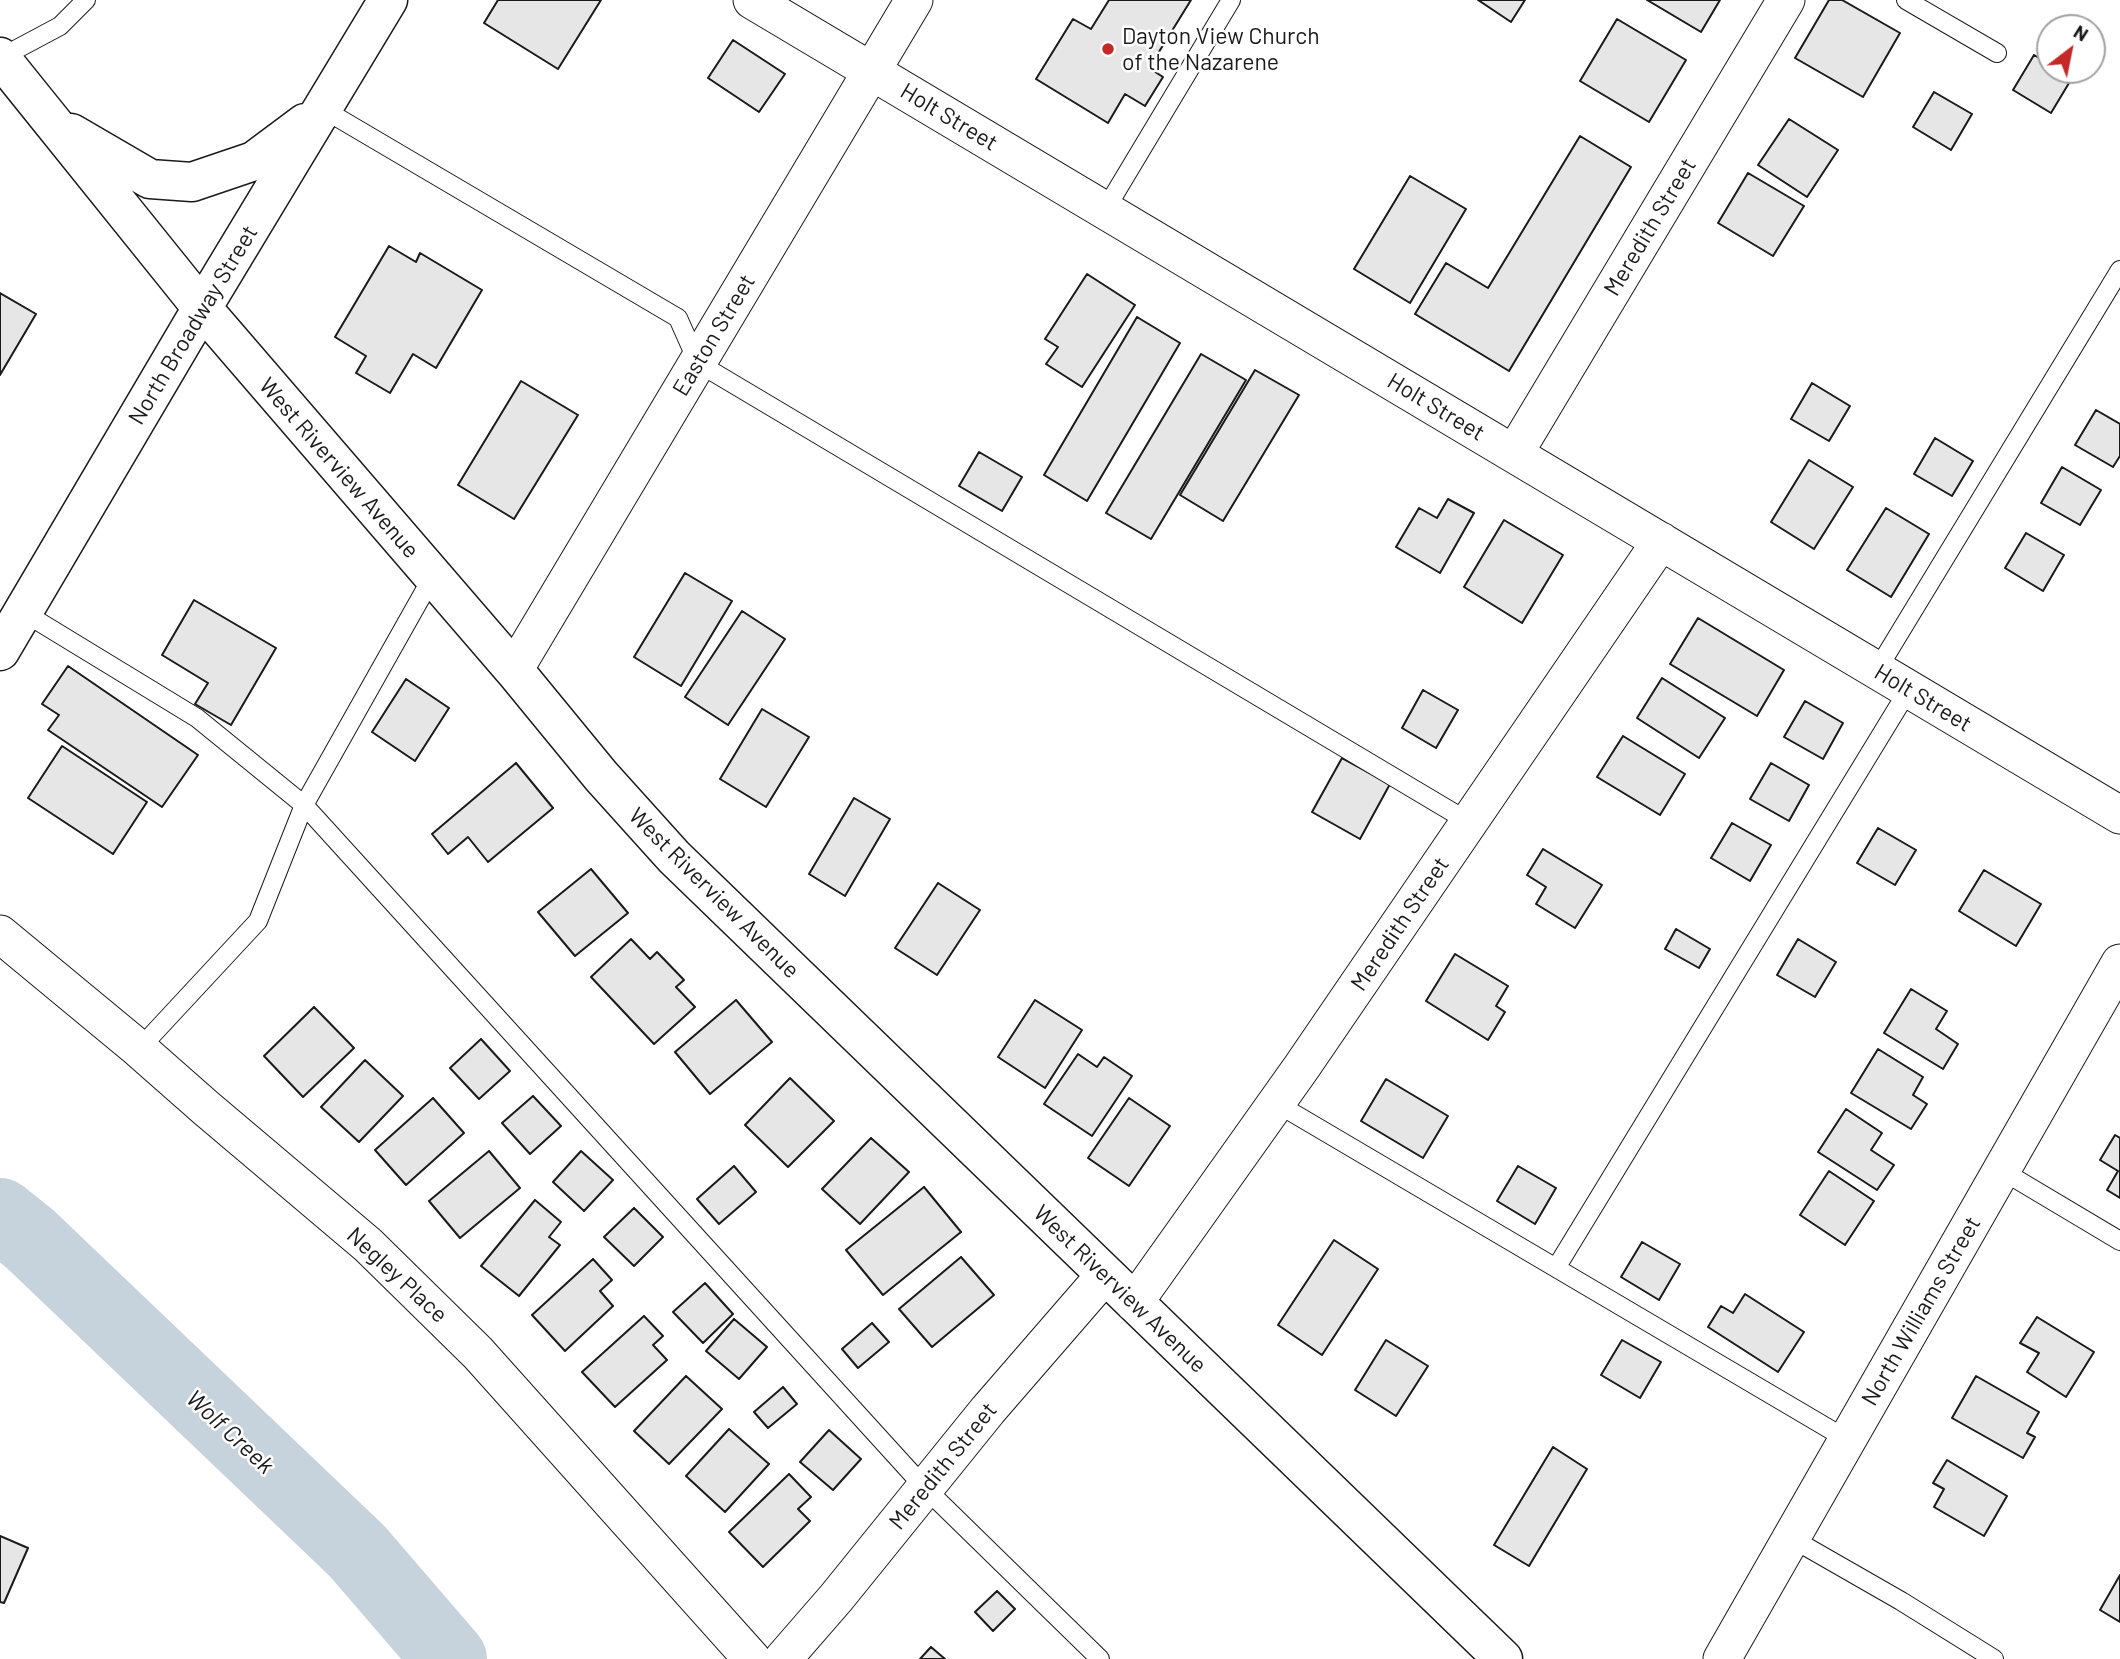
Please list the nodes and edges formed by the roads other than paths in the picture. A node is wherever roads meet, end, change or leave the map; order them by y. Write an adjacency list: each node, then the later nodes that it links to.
1 (86, 0): 9 (lane)
2 (387, 0): 11 (street, North Broadway Street)
3 (752, 0): 10 (street, Holt Street)
4 (914, 0): 10 (street, Easton Street)
5 (1231, 0): 13 (lane)
6 (1786, 0): 17 (street, Meredith Street)
7 (1906, 0): 8 (lane)
8 (1997, 52)
9 (0, 58): 12 (street, West Riverview Avenue)
10 (872, 72): 13 (street, Holt Street); 16 (street, Easton Street)
11 (323, 109): 12 (street); 15 (street, North Broadway Street); 16 (lane)
12 (50, 121): 15 (street, West Riverview Avenue)
13 (1105, 210): 17 (street, Holt Street)
14 (2120, 271): 23 (lane)
15 (202, 307): 19 (street, West Riverview Avenue); 20 (street, North Broadway Street)
16 (698, 363): 22 (street, Easton Street); 27 (lane)
17 (1514, 454): 18 (street, Holt Street)
18 (1661, 541): 23 (street, Holt Street); 27 (street, Meredith Street)
19 (433, 576): 22 (street, West Riverview Avenue); 25 (lane)
20 (23, 612): 21 (street, North Broadway Street); 25 (lane)
21 (0, 651)
22 (514, 670): 35 (street, West Riverview Avenue)
23 (1877, 670): 24 (street, Holt Street)
24 (1909, 689): 26 (street, Holt Street); 34 (lane)
25 (304, 805): 30 (lane); 38 (lane)
26 (2120, 815)
27 (1469, 822): 31 (street, Meredith Street)
28 (0, 934): 30 (street, Negley Place)
29 (2120, 963): 32 (street, North Williams Street)
30 (139, 1049): 40 (street, Negley Place)
31 (1276, 1103): 34 (lane); 36 (street, Meredith Street)
32 (2001, 1170): 33 (lane); 37 (street, North Williams Street)
33 (2120, 1241)
34 (1556, 1268): 37 (lane)
35 (1105, 1275): 36 (street, West Riverview Avenue); 38 (street, Meredith Street)
36 (1134, 1303): 43 (street, West Riverview Avenue)
37 (1848, 1440): 39 (street, North Williams Street)
38 (925, 1488): 41 (street, Meredith Street); 42 (lane)
39 (1791, 1538): 44 (street, North Williams Street); 45 (lane)
40 (752, 1659)
41 (783, 1659)
42 (1100, 1659)
43 (1503, 1659)
44 (1722, 1659)
45 (1994, 1659)

